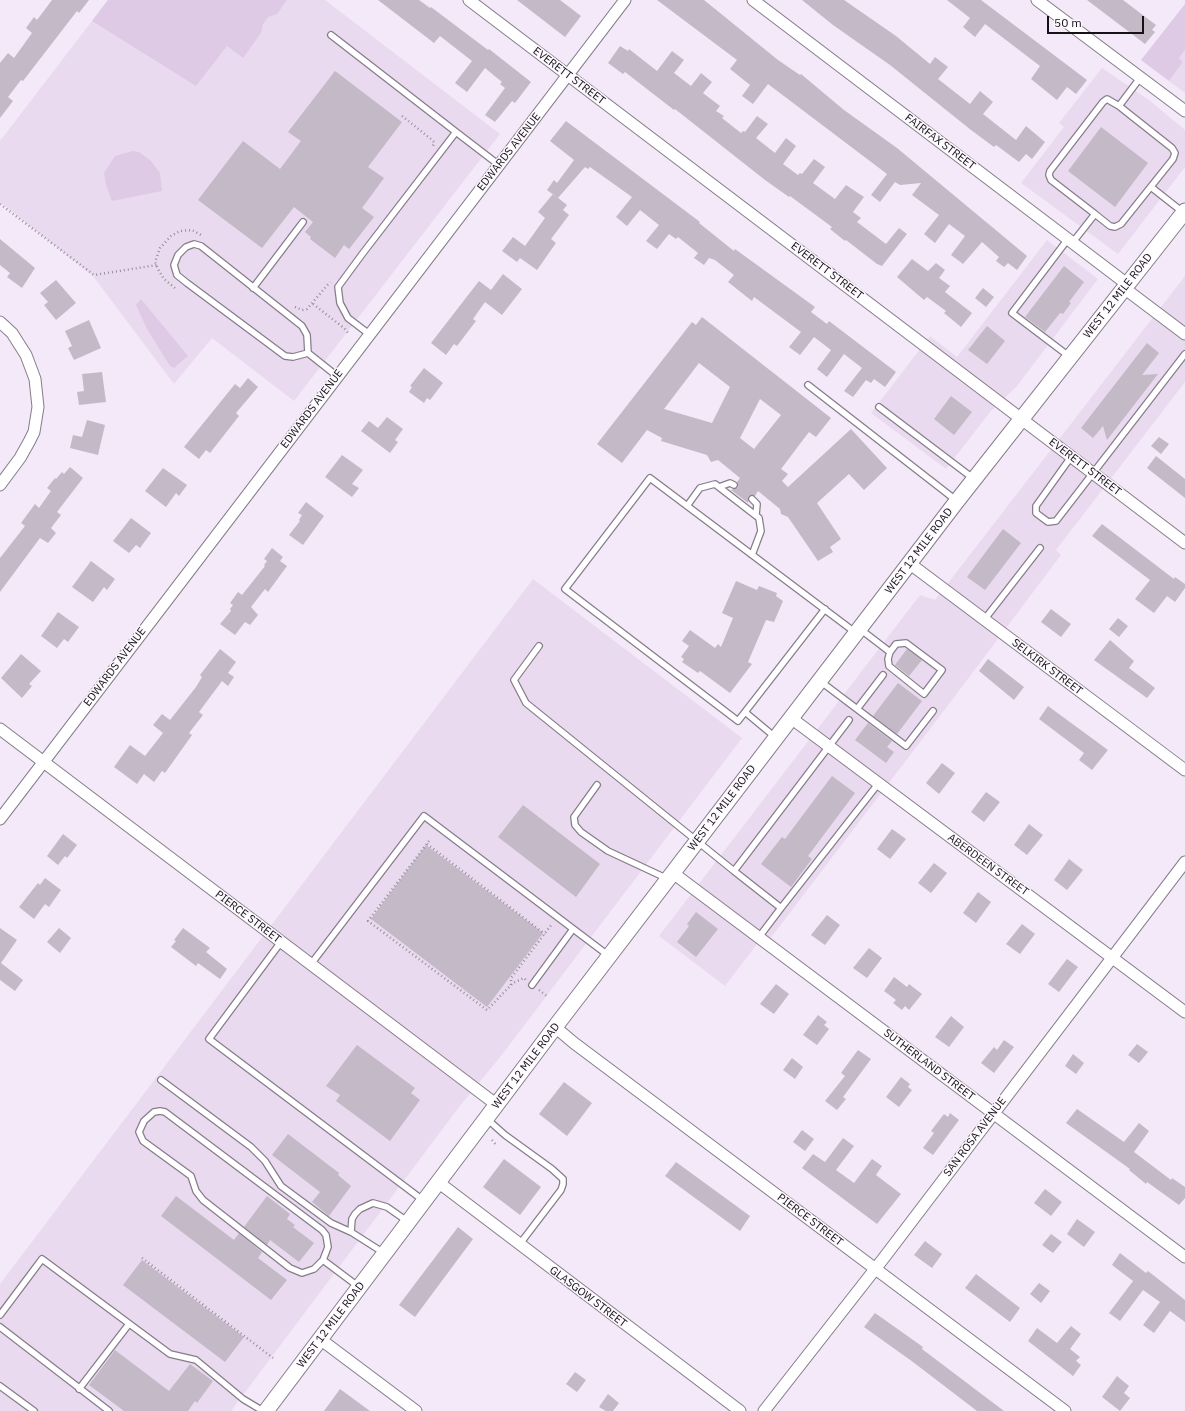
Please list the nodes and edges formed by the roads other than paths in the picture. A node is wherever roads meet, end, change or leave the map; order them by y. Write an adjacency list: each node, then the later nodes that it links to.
1 (469, 0): 6 (street, EVERETT STREET)
2 (625, 0): 6 (street, EDWARDS AVENUE)
3 (753, 0): 16 (street, FAIRFAX STREET)
4 (1037, 0): 7 (street)
5 (331, 36): 10 (lane)
6 (568, 75): 11 (street, EDWARDS AVENUE); 28 (street, EVERETT STREET)
7 (1140, 78): 8 (lane); 9 (street)
8 (1119, 106): 12 (lane); 14 (lane)
9 (1185, 111)
10 (456, 132): 11 (lane); 20 (lane)
11 (499, 165): 20 (street, EDWARDS AVENUE)
12 (1151, 187): 13 (lane); 14 (lane)
13 (1184, 212): 17 (main road, WEST 12 MILE ROAD)
14 (1096, 214): 16 (lane)
15 (303, 222): 18 (lane)
16 (1071, 241): 17 (street, FAIRFAX STREET); 24 (lane)
17 (1126, 286): 21 (street, FAIRFAX STREET); 24 (main road, WEST 12 MILE ROAD)
18 (253, 288): 22 (lane); 22 (lane)
19 (0, 322): 32 (street)
20 (369, 334): 25 (street, EDWARDS AVENUE)
21 (1185, 334)
22 (308, 352): 25 (lane)
23 (1185, 354): 30 (lane)
24 (1070, 357): 28 (main road, WEST 12 MILE ROAD)
25 (337, 376): 58 (street, EDWARDS AVENUE)
26 (808, 385): 36 (lane)
27 (878, 407): 31 (lane)
28 (1022, 419): 29 (street, EVERETT STREET); 31 (main road, WEST 12 MILE ROAD)
29 (1071, 457): 30 (street, EVERETT STREET); 30 (lane)
30 (1093, 473): 39 (street, EVERETT STREET)
31 (974, 479): 36 (main road, WEST 12 MILE ROAD)
32 (0, 485)
33 (734, 485): 34 (lane)
34 (719, 487): 37 (lane); 38 (lane)
35 (752, 499): 38 (lane)
36 (957, 501): 42 (main road, WEST 12 MILE ROAD)
37 (687, 506): 41 (lane); 52 (lane)
38 (756, 516): 41 (lane)
39 (1185, 543)
40 (1040, 548): 44 (lane)
41 (752, 554): 43 (lane)
42 (909, 563): 44 (street, SELKIRK STREET); 45 (main road, WEST 12 MILE ROAD)
43 (825, 610): 45 (lane); 52 (lane)
44 (984, 620): 59 (street, SELKIRK STREET)
45 (858, 631): 47 (lane); 49 (main road, WEST 12 MILE ROAD)
46 (539, 646): 63 (lane)
47 (890, 652): 47 (lane)
48 (884, 675): 50 (lane)
49 (820, 681): 50 (lane); 53 (main road, WEST 12 MILE ROAD)
50 (857, 709): 51 (lane)
51 (933, 711)
52 (745, 712): 56 (lane)
53 (791, 718): 56 (main road, WEST 12 MILE ROAD); 57 (street, ABERDEEN STREET)
54 (849, 720): 57 (lane)
55 (0, 729): 58 (street, PIERCE STREET)
56 (776, 738): 63 (main road, WEST 12 MILE ROAD)
57 (829, 747): 60 (street, ABERDEEN STREET); 65 (lane)
58 (43, 762): 62 (street, EDWARDS AVENUE); 70 (street, PIERCE STREET)
59 (1185, 770)
60 (878, 784): 67 (lane); 72 (street, ABERDEEN STREET)
61 (597, 785): 66 (lane)
62 (0, 819)
63 (698, 841): 65 (lane); 66 (main road, WEST 12 MILE ROAD)
64 (1185, 862): 72 (street, SAN ROSA AVENUE)
65 (734, 871): 67 (lane)
66 (671, 876): 69 (street, SUTHERLAND STREET); 71 (main road, WEST 12 MILE ROAD)
67 (781, 908): 69 (lane)
68 (573, 929): 71 (lane); 73 (lane); 74 (lane)
69 (759, 937): 79 (street, SUTHERLAND STREET)
70 (281, 942): 73 (street, PIERCE STREET); 82 (lane)
71 (609, 956): 76 (main road, WEST 12 MILE ROAD)
72 (1112, 957): 75 (street, ABERDEEN STREET); 79 (street, SAN ROSA AVENUE)
73 (311, 964): 78 (street, PIERCE STREET)
74 (532, 985)
75 (1185, 1012)
76 (555, 1027): 78 (main road, WEST 12 MILE ROAD); 89 (street, PIERCE STREET)
77 (161, 1080): 84 (lane)
78 (496, 1105): 80 (main road, WEST 12 MILE ROAD)
79 (993, 1113): 87 (street, SUTHERLAND STREET); 89 (street, SAN ROSA AVENUE)
80 (487, 1118): 81 (main road, WEST 12 MILE ROAD); 85 (lane)
81 (438, 1182): 82 (main road, WEST 12 MILE ROAD); 85 (street, GLASGOW STREET)
82 (424, 1201): 83 (main road, WEST 12 MILE ROAD)
83 (408, 1222): 84 (lane); 86 (main road, WEST 12 MILE ROAD)
84 (351, 1232): 86 (lane)
85 (519, 1245): 101 (street, GLASGOW STREET)
86 (384, 1253): 90 (main road, WEST 12 MILE ROAD)
87 (1185, 1257)
88 (323, 1260): 88 (lane); 90 (lane)
89 (875, 1269): 102 (street, SAN ROSA AVENUE); 103 (street, PIERCE STREET)
90 (359, 1287): 94 (main road, WEST 12 MILE ROAD)
91 (0, 1315): 92 (lane)
92 (129, 1324): 96 (lane); 99 (lane)
93 (0, 1327): 96 (lane)
94 (320, 1339): 99 (main road, WEST 12 MILE ROAD); 100 (street)
95 (0, 1386): 97 (lane)
96 (80, 1389): 98 (lane)
97 (34, 1411)
98 (108, 1411)
99 (265, 1411)
100 (416, 1411)
101 (740, 1411)
102 (764, 1411)
103 (1065, 1411)

